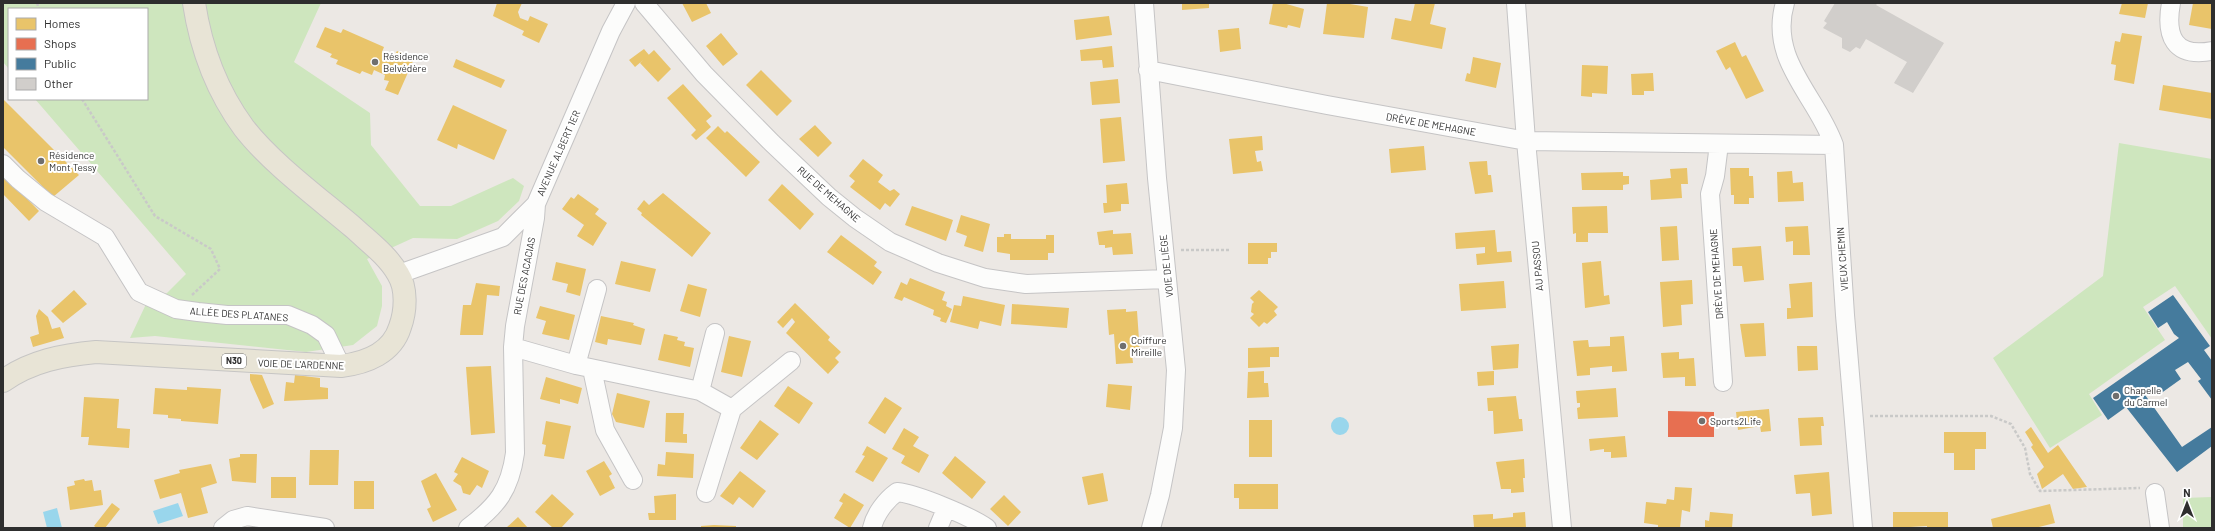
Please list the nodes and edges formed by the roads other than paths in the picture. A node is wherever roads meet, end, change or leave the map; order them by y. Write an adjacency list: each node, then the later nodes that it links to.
1 (194, 3): 15 (main road, VOIE DE L'ARDENNE / N30)
2 (626, 3): 14 (street, AVENUE ALBERT 1ER)
3 (644, 3): 16 (street, RUE DE MEHAGNE)
4 (1144, 3): 9 (street, VOIE DE LIÈGE)
5 (1516, 3): 10 (street, AU PASSOU)
6 (1785, 3): 12 (street, VIEUX CHEMIN)
7 (2171, 3): 8 (street)
8 (2212, 51)
9 (1148, 70): 10 (street, DRÈVE DE MEHAGNE); 16 (street, VOIE DE LIÈGE)
10 (1526, 141): 11 (street, DRÈVE DE MEHAGNE); 38 (street, AU PASSOU)
11 (1719, 144): 12 (street, DRÈVE DE MEHAGNE); 24 (street, DRÈVE DE MEHAGNE)
12 (1834, 145): 39 (street, VIEUX CHEMIN)
13 (3, 164): 21 (street, ALLÉE DES PLATANES)
14 (536, 204): 15 (street, AVENUE ALBERT 1ER); 19 (street, RUE DES ACACIAS)
15 (399, 274): 21 (main road, VOIE DE L'ARDENNE / N30)
16 (1167, 279): 37 (street, VOIE DE LIÈGE)
17 (597, 289): 22 (street)
18 (714, 332): 25 (street)
19 (513, 347): 22 (street); 33 (street, RUE DES ACACIAS)
20 (791, 361): 26 (street)
21 (341, 366): 23 (main road, VOIE DE L'ARDENNE / N30)
22 (584, 367): 25 (street); 27 (street)
23 (3, 381)
24 (1723, 382)
25 (700, 391): 26 (street)
26 (732, 409): 28 (street)
27 (633, 480)
28 (706, 492)
29 (2155, 493): 40 (street)
30 (946, 509): 34 (street); 35 (street); 36 (street)
31 (223, 528): 32 (street)
32 (325, 528)
33 (468, 528)
34 (872, 528)
35 (938, 528)
36 (987, 528)
37 (1151, 528)
38 (1562, 528)
39 (1863, 528)
40 (2160, 528)

